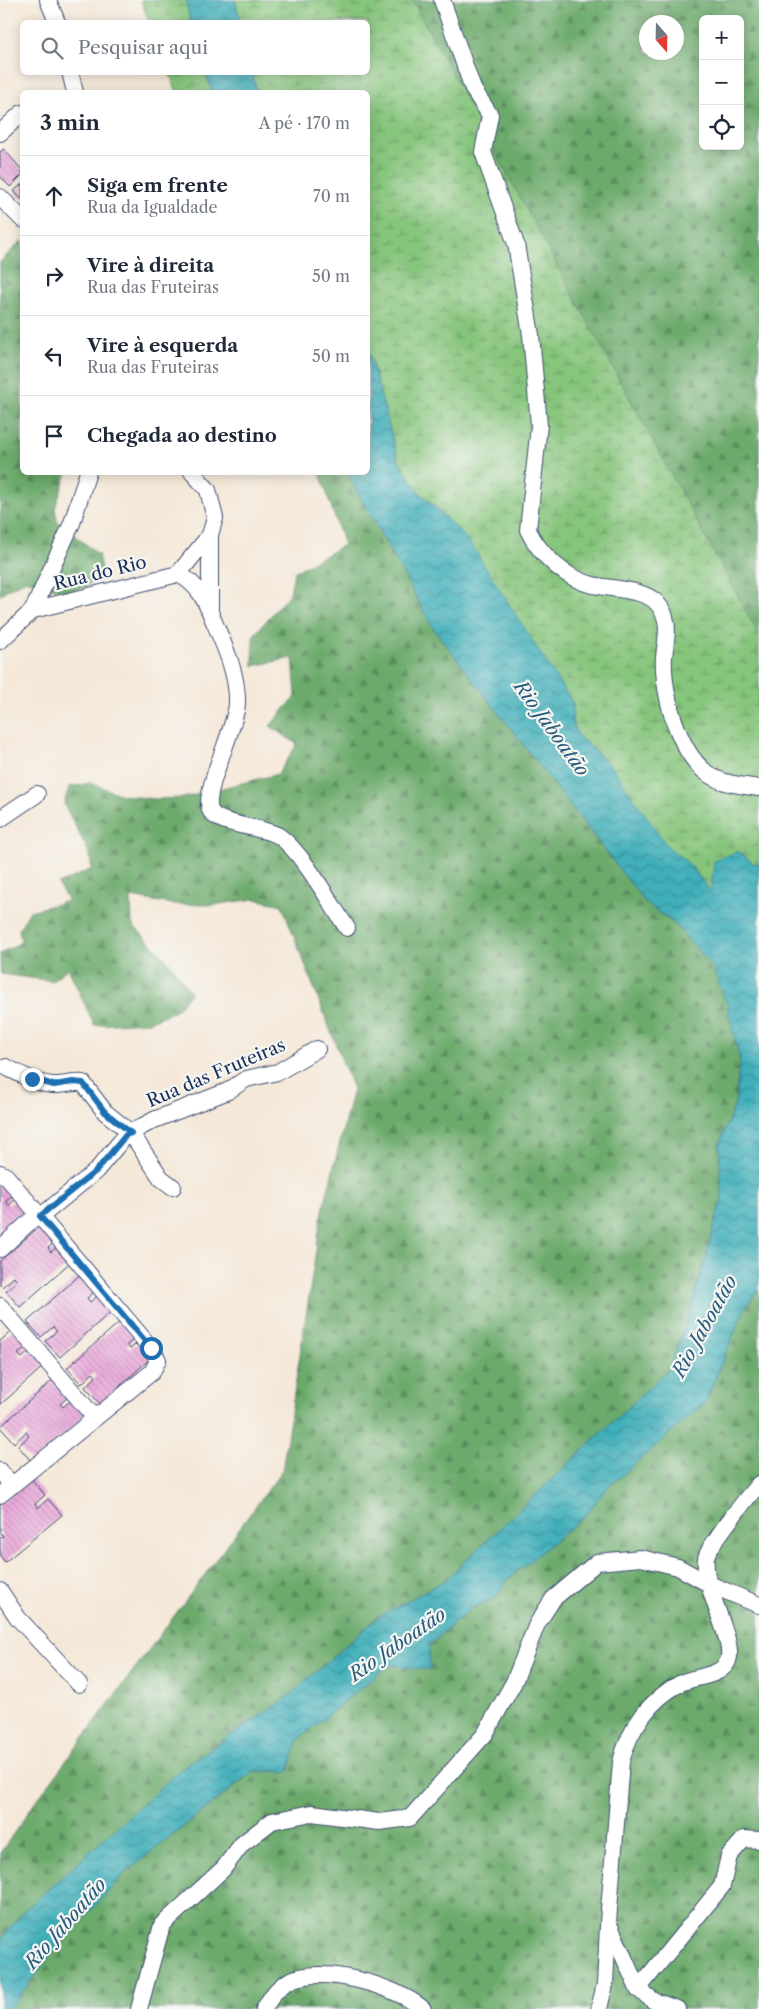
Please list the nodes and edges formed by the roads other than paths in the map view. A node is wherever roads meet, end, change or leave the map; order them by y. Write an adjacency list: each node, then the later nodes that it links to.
1 (48, 0): 3 (street)
2 (442, 0): 17 (street)
3 (56, 20)
4 (71, 75): 5 (street)
5 (75, 90)
6 (20, 115): 7 (street)
7 (0, 133)
8 (0, 197): 9 (street)
9 (20, 217)
10 (87, 475): 14 (street)
11 (195, 475): 12 (street)
12 (210, 535): 13 (street); 15 (street)
13 (178, 574): 14 (street, Rua do Rio); 15 (street)
14 (33, 610): 16 (street)
15 (210, 610): 20 (street)
16 (0, 641)
17 (759, 788)
18 (37, 794): 19 (street)
19 (0, 819)
20 (347, 928)
21 (317, 1049): 23 (street, Rua das Fruteiras)
22 (6, 1067): 23 (street)
23 (131, 1133): 25 (street); 26 (street, Rua das Fruteiras)
24 (0, 1173): 26 (street)
25 (173, 1187)
26 (39, 1215): 27 (street, Rua das Fruteiras); 30 (street)
27 (0, 1249)
28 (0, 1306): 29 (street)
29 (6, 1325): 30 (street)
30 (95, 1418): 33 (street)
31 (0, 1471): 33 (street)
32 (759, 1484): 34 (street)
33 (6, 1490)
34 (709, 1584): 36 (street); 39 (street); 41 (street)
35 (0, 1592): 37 (street)
36 (759, 1605)
37 (79, 1684)
38 (759, 1840): 40 (street)
39 (608, 1922): 40 (street); 44 (street)
40 (638, 1989): 45 (street)
41 (139, 2009)
42 (264, 2009): 43 (street)
43 (423, 2009)
44 (599, 2009)
45 (678, 2009)

